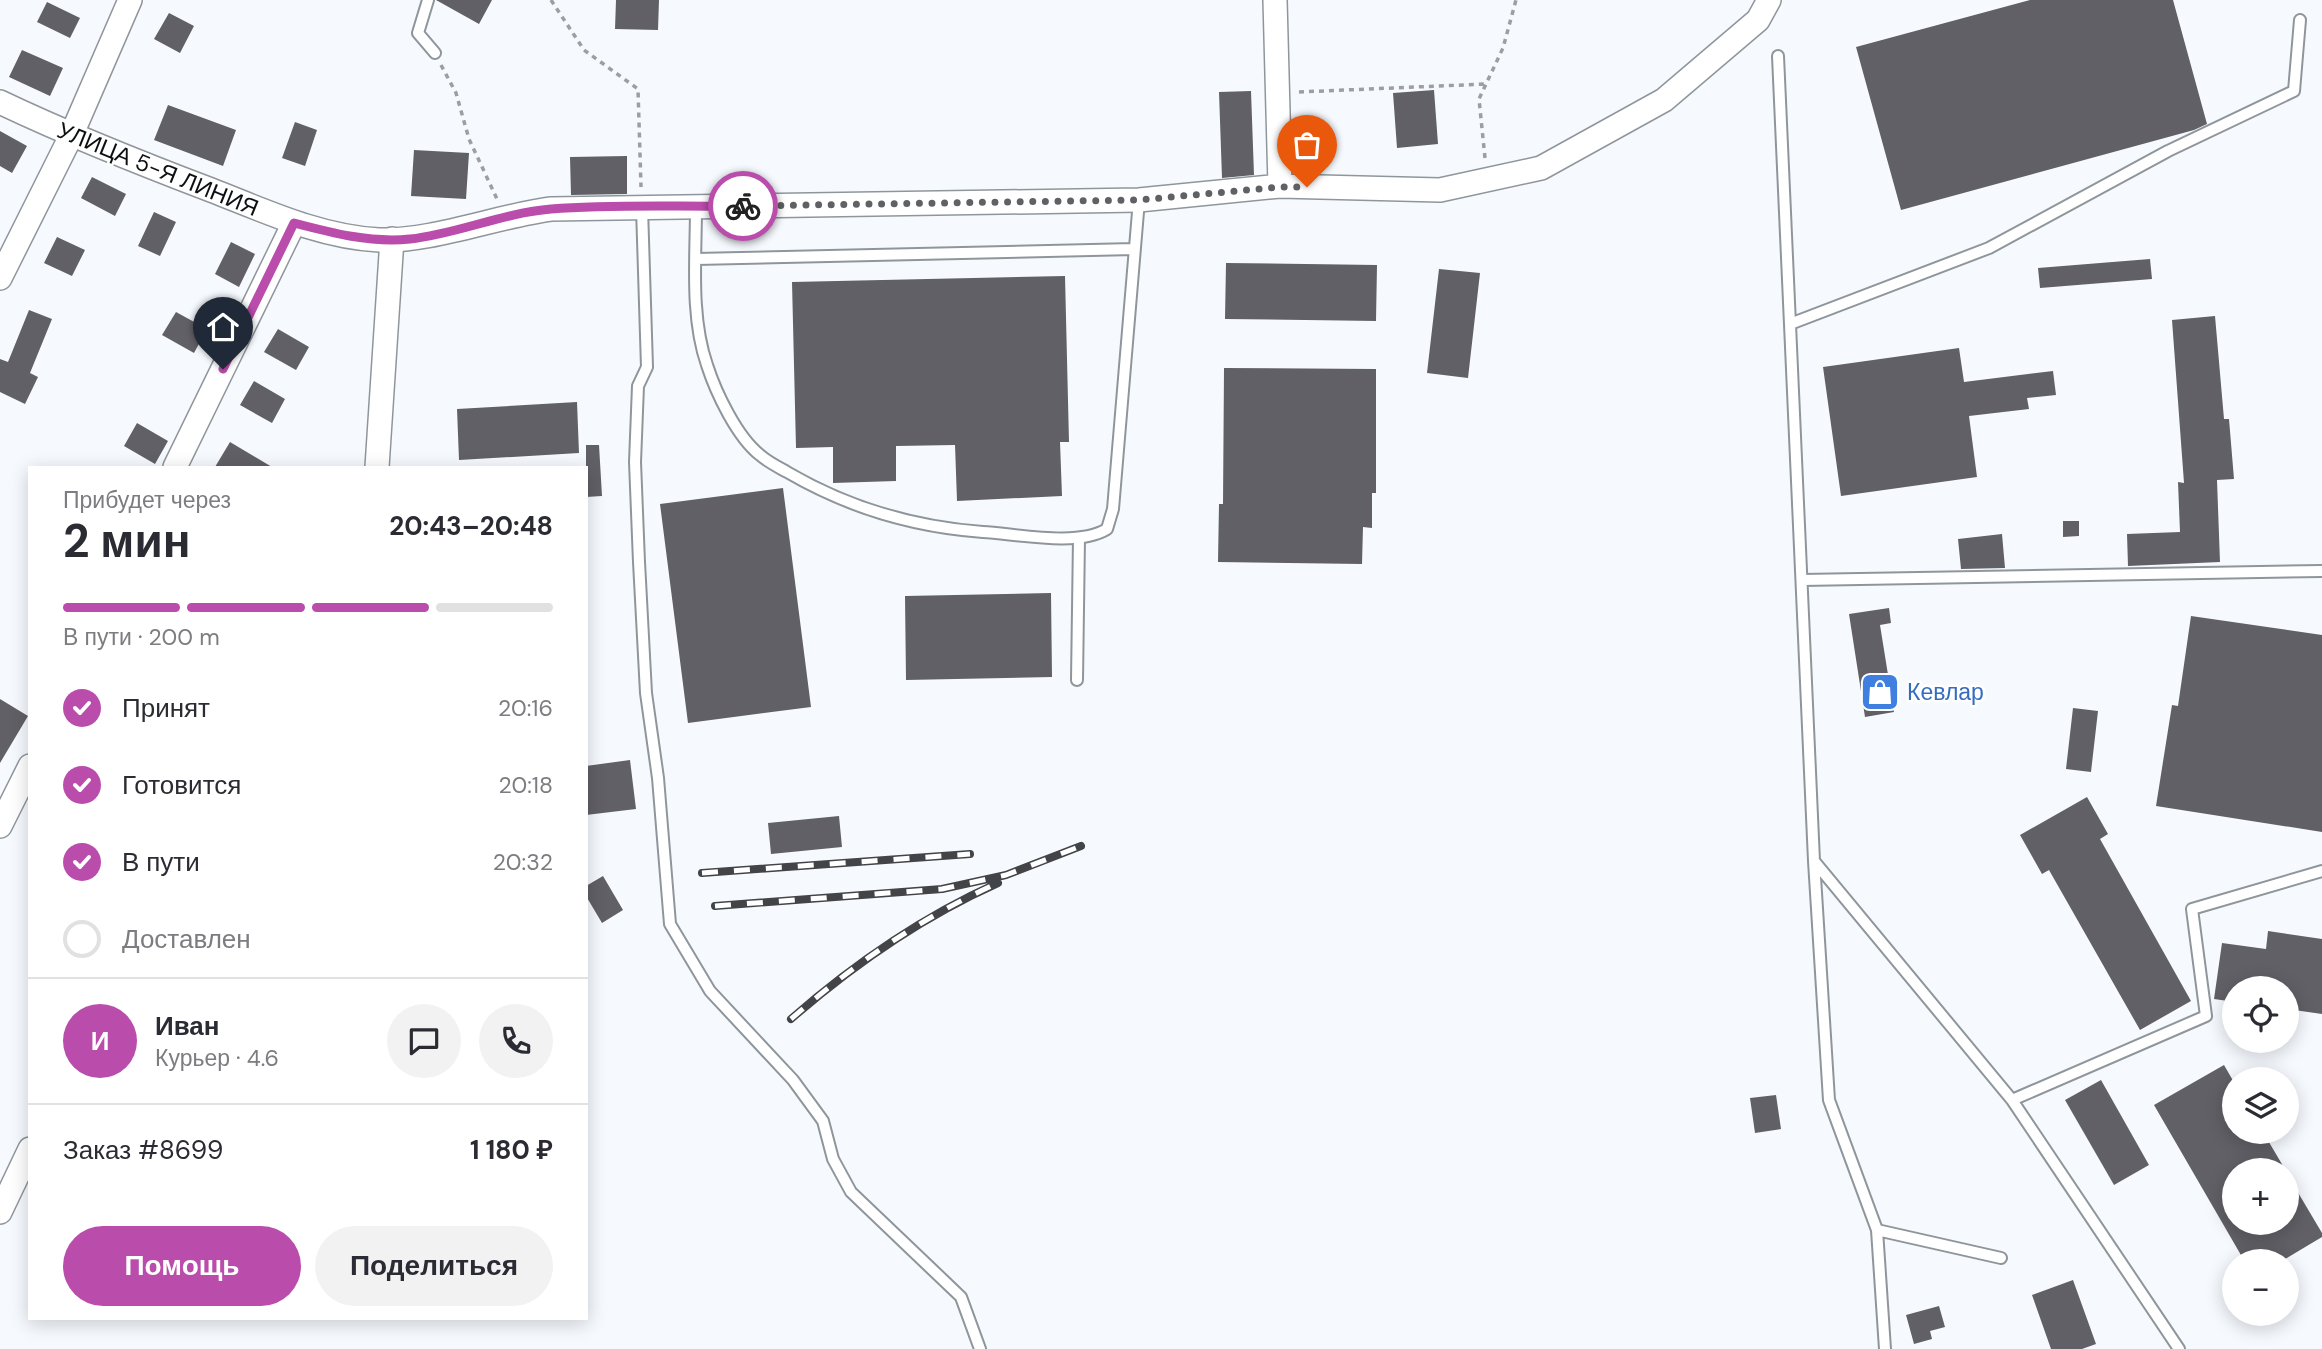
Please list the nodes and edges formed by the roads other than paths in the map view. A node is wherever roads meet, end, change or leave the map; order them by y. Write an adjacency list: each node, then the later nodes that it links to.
1 (130, 0): 9 (street)
2 (428, 0): 6 (lane)
3 (1275, 0): 10 (street)
4 (1769, 0): 10 (street, УЛИЦА 5-Я ЛИНИЯ)
5 (2300, 20): 19 (lane)
6 (435, 53)
7 (1778, 55): 19 (lane)
8 (0, 102): 9 (street, УЛИЦА 5-Я ЛИНИЯ)
9 (71, 136): 14 (street, УЛИЦА 5-Я ЛИНИЯ); 18 (street)
10 (1280, 187): 11 (street, УЛИЦА 5-Я ЛИНИЯ)
11 (1139, 200): 12 (street, УЛИЦА 5-Я ЛИНИЯ); 16 (lane)
12 (696, 207): 13 (street, УЛИЦА 5-Я ЛИНИЯ); 17 (lane)
13 (642, 208): 15 (street, УЛИЦА 5-Я ЛИНИЯ); 36 (lane)
14 (294, 223): 15 (street, УЛИЦА 5-Я ЛИНИЯ); 20 (street)
15 (392, 239): 21 (street)
16 (1134, 249): 17 (lane); 22 (lane)
17 (696, 260): 22 (lane)
18 (0, 278)
19 (1790, 324): 24 (lane)
20 (175, 466)
21 (377, 466)
22 (1079, 538): 25 (lane)
23 (2322, 571): 24 (lane)
24 (1802, 580): 29 (lane)
25 (1077, 680)
26 (28, 770): 27 (street)
27 (15, 797): 28 (street)
28 (0, 826)
29 (1814, 861): 31 (lane); 34 (lane)
30 (2322, 871): 31 (lane)
31 (2012, 1100): 38 (lane)
32 (28, 1153): 33 (street)
33 (0, 1212)
34 (1877, 1230): 35 (lane); 37 (lane)
35 (2001, 1258)
36 (979, 1349)
37 (1885, 1349)
38 (2179, 1349)

